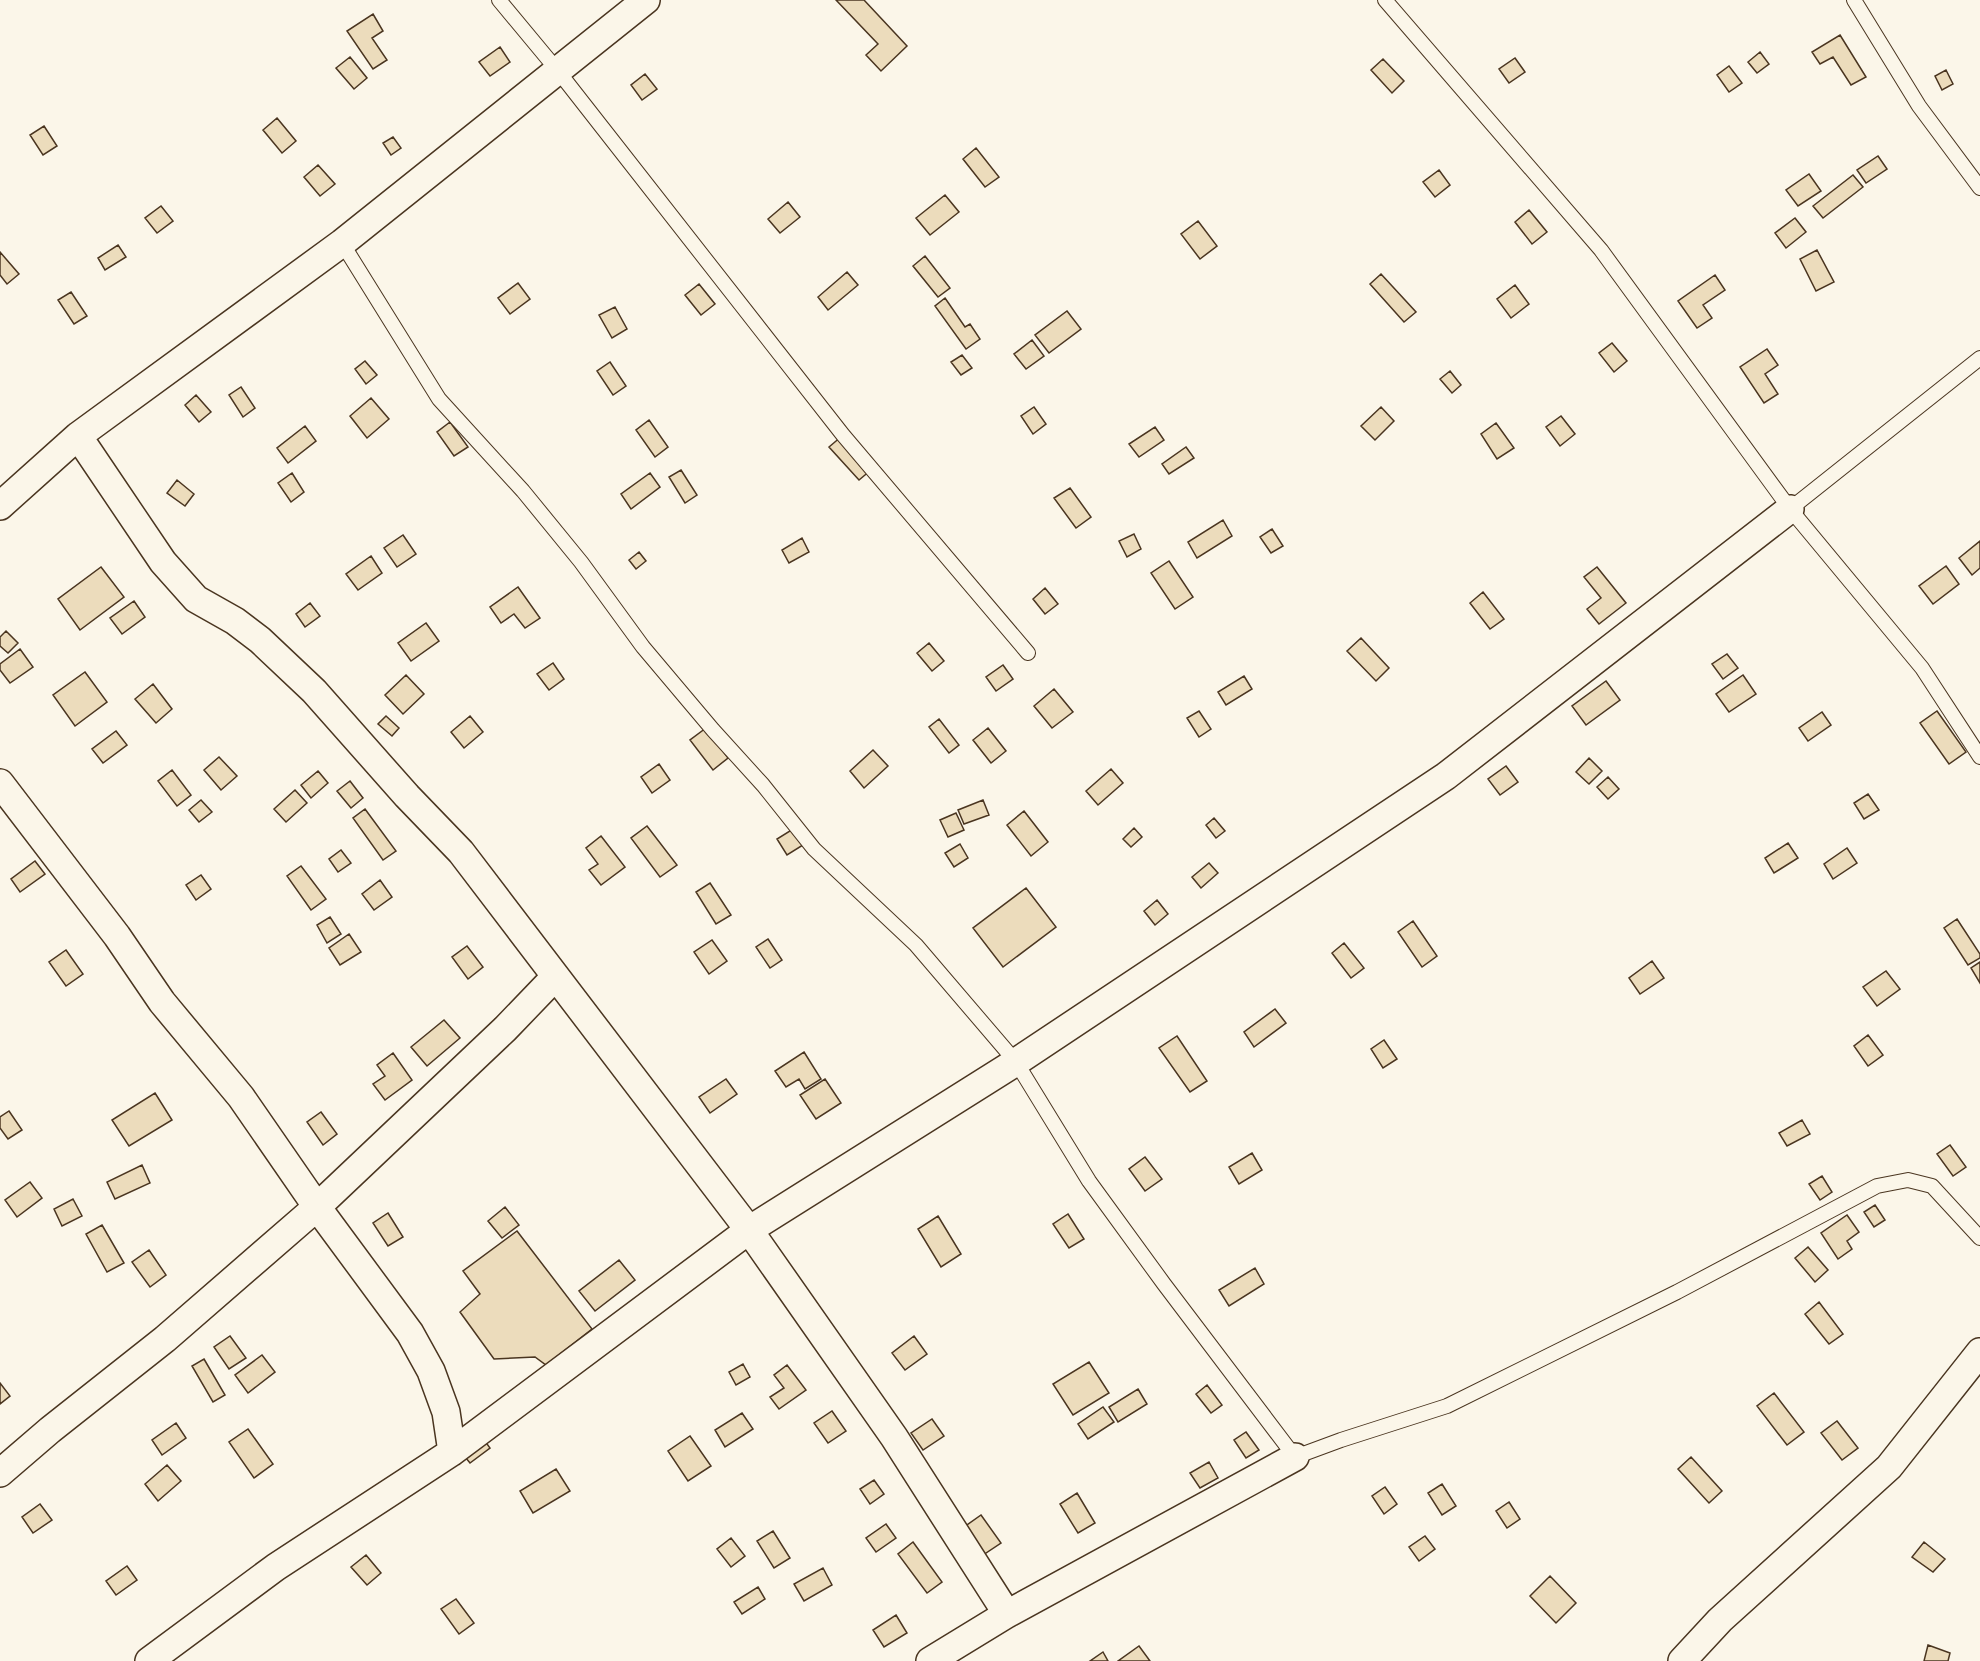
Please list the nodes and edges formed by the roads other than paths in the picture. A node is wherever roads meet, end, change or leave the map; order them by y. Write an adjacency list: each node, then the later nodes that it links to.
1 (499, 0): 5 (lane)
2 (646, 0): 5 (street)
3 (1385, 0): 11 (lane)
4 (1854, 0): 6 (lane)
5 (558, 71): 7 (street); 12 (lane)
6 (1980, 188)
7 (342, 243): 9 (street); 16 (lane)
8 (1980, 358): 11 (lane)
9 (78, 436): 10 (street); 15 (street)
10 (0, 506)
11 (1790, 509): 13 (lane); 16 (street)
12 (1028, 653)
13 (1980, 757)
14 (0, 783): 17 (street)
15 (555, 977): 17 (street); 18 (street)
16 (1016, 1062): 18 (street); 22 (lane)
17 (317, 1207): 21 (street); 23 (street)
18 (749, 1230): 21 (street); 24 (street)
19 (1980, 1238): 22 (lane)
20 (1980, 1352): 27 (street)
21 (452, 1452): 25 (street)
22 (1296, 1457): 24 (street)
23 (0, 1473)
24 (1007, 1614): 26 (street)
25 (149, 1661)
26 (930, 1661)
27 (1682, 1661)

